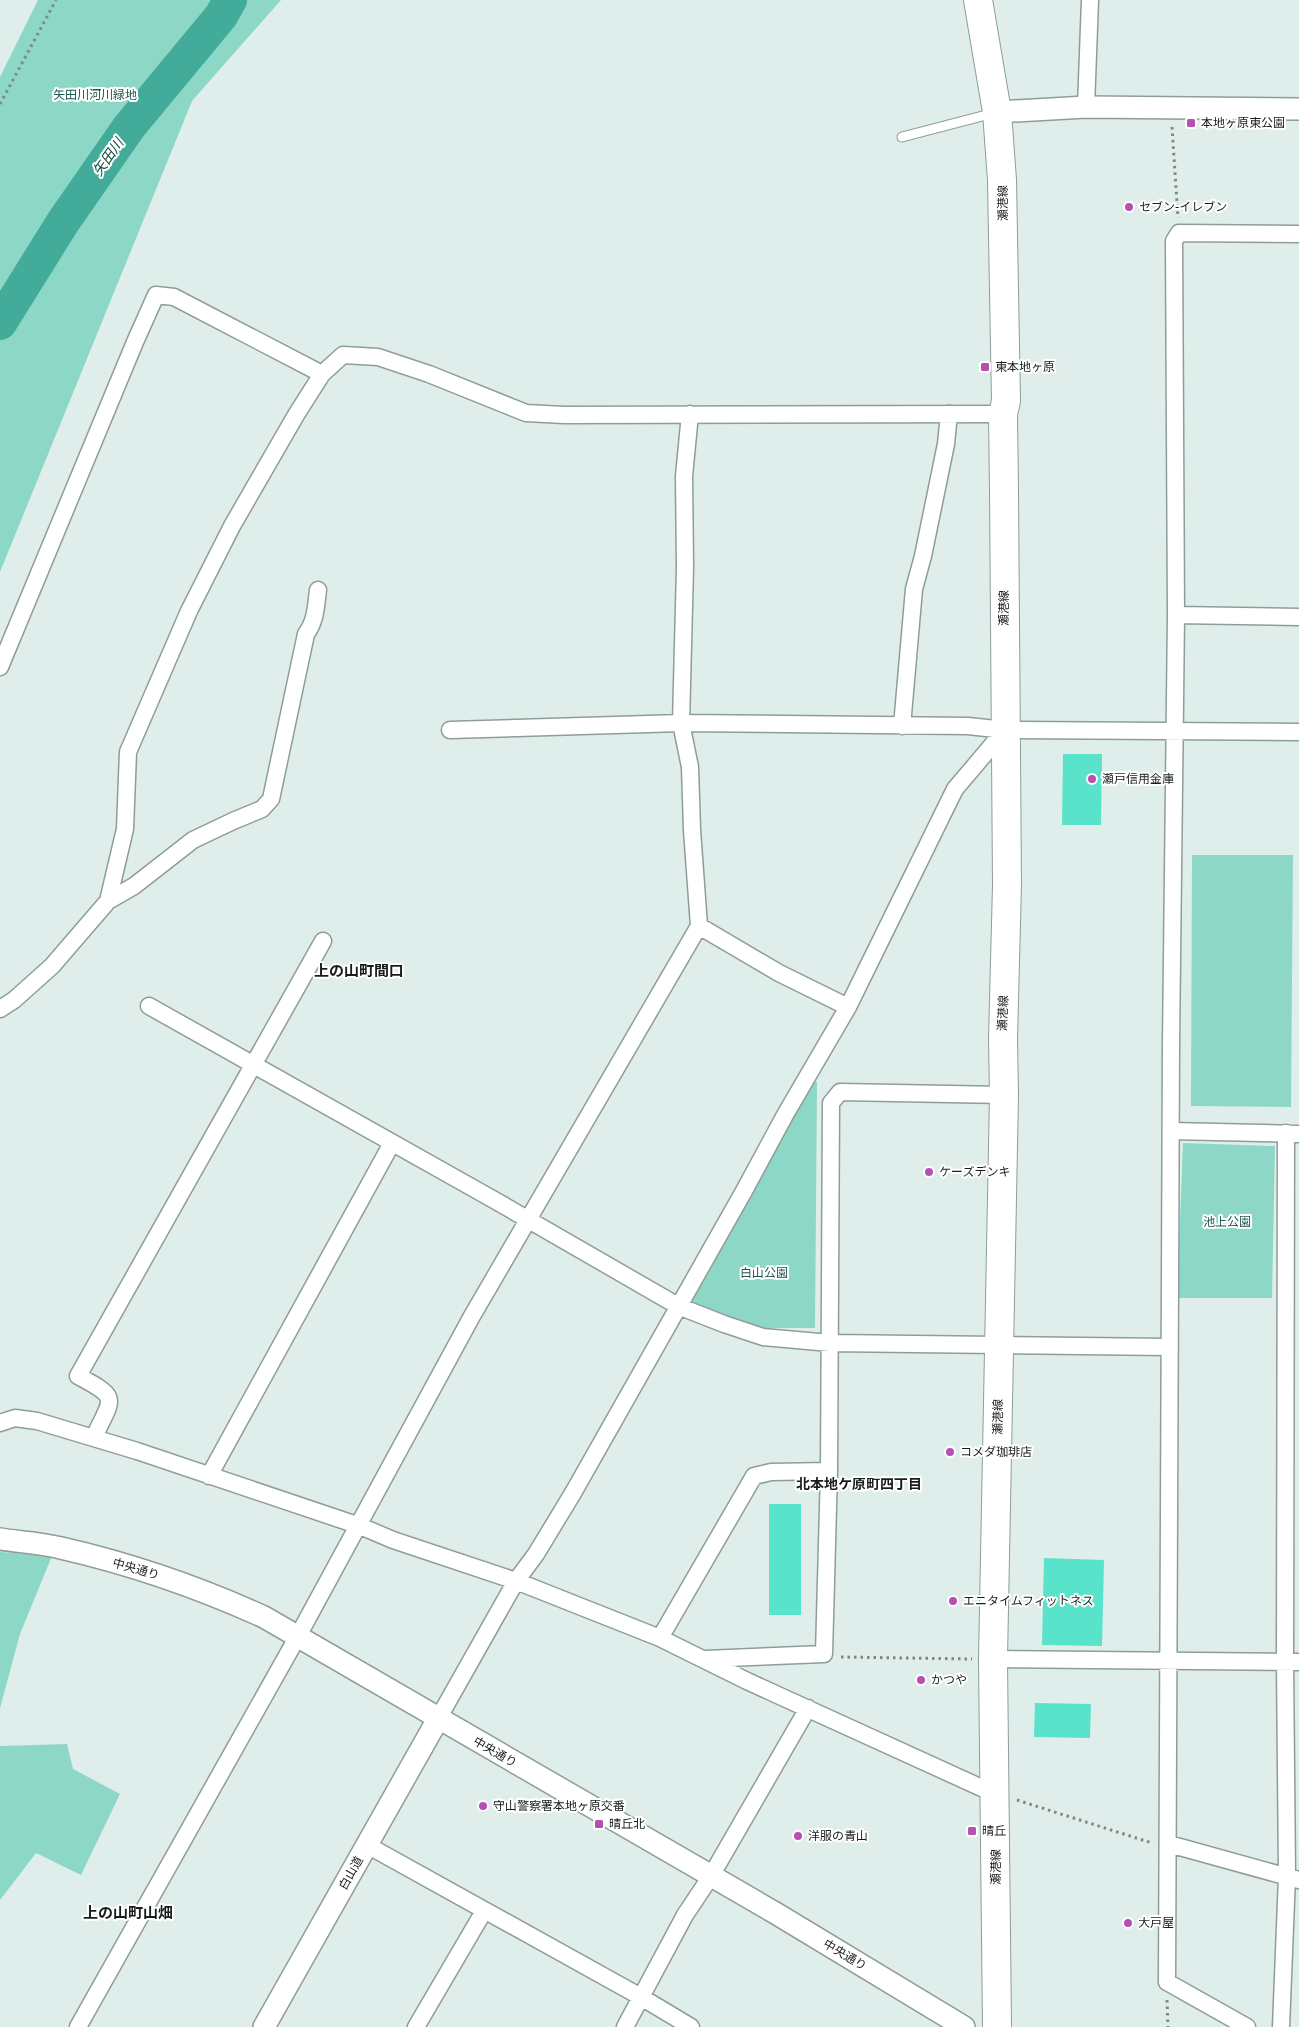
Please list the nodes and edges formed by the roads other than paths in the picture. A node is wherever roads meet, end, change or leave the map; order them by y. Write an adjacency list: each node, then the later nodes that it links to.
1 (978, 0): 5 (highway, 瀬港線)
2 (1090, 0): 3 (street)
3 (1086, 108): 4 (street); 5 (street)
4 (1299, 109)
5 (997, 112): 6 (lane); 11 (highway, 瀬港線)
6 (902, 137)
7 (1299, 234): 13 (street)
8 (322, 374): 9 (street); 15 (street); 22 (street)
9 (690, 414): 10 (street); 16 (street)
10 (949, 414): 11 (street); 17 (street)
11 (1003, 414): 19 (highway, 瀬港線)
12 (318, 590): 22 (street)
13 (1176, 616): 14 (street); 20 (street)
14 (1299, 617)
15 (0, 667)
16 (681, 722): 17 (street); 18 (street); 23 (street)
17 (902, 726): 19 (street)
18 (450, 730)
19 (1005, 730): 20 (street); 26 (street); 29 (highway, 瀬港線)
20 (1175, 731): 21 (street); 30 (street)
21 (1299, 732)
22 (108, 901): 27 (street)
23 (699, 926): 26 (street); 33 (street)
24 (323, 941): 28 (street)
25 (149, 1006): 28 (street)
26 (848, 1007): 34 (street)
27 (0, 1008)
28 (252, 1065): 32 (street); 39 (street)
29 (1004, 1095): 35 (street); 36 (highway, 瀬港線)
30 (1171, 1131): 31 (street); 37 (street)
31 (1292, 1134): 50 (street)
32 (392, 1143): 33 (street); 41 (street)
33 (528, 1220): 34 (street); 42 (street)
34 (678, 1306): 35 (street); 44 (street)
35 (830, 1343): 36 (street); 40 (street)
36 (1000, 1346): 37 (street); 47 (highway, 瀬港線)
37 (1170, 1347): 49 (street)
38 (0, 1423): 39 (street)
39 (94, 1438): 41 (street)
40 (829, 1471): 46 (street); 48 (street)
41 (209, 1476): 42 (street)
42 (360, 1526): 44 (street); 45 (street)
43 (0, 1539): 45 (street, 中央通り)
44 (516, 1581): 46 (street); 52 (street)
45 (298, 1636): 52 (street, 中央通り); 61 (street)
46 (660, 1638): 48 (street)
47 (993, 1659): 49 (street); 53 (highway, 瀬港線)
48 (702, 1660): 51 (street)
49 (1169, 1660): 50 (street); 55 (street)
50 (1292, 1662): 57 (street)
51 (808, 1708): 53 (street); 56 (street)
52 (438, 1719): 54 (street, 白山道); 56 (street, 中央通り)
53 (995, 1794): 66 (highway, 瀬港線)
54 (367, 1845): 58 (street); 62 (street, 白山道)
55 (1169, 1846): 57 (street); 67 (street)
56 (711, 1876): 59 (street); 65 (street, 中央通り)
57 (1293, 1878): 68 (street)
58 (484, 1911): 59 (street); 60 (street)
59 (641, 1997): 63 (street); 64 (street)
60 (422, 2025)
61 (78, 2027)
62 (264, 2027)
63 (625, 2027)
64 (691, 2027)
65 (964, 2027)
66 (997, 2027)
67 (1247, 2027)
68 (1281, 2027)

